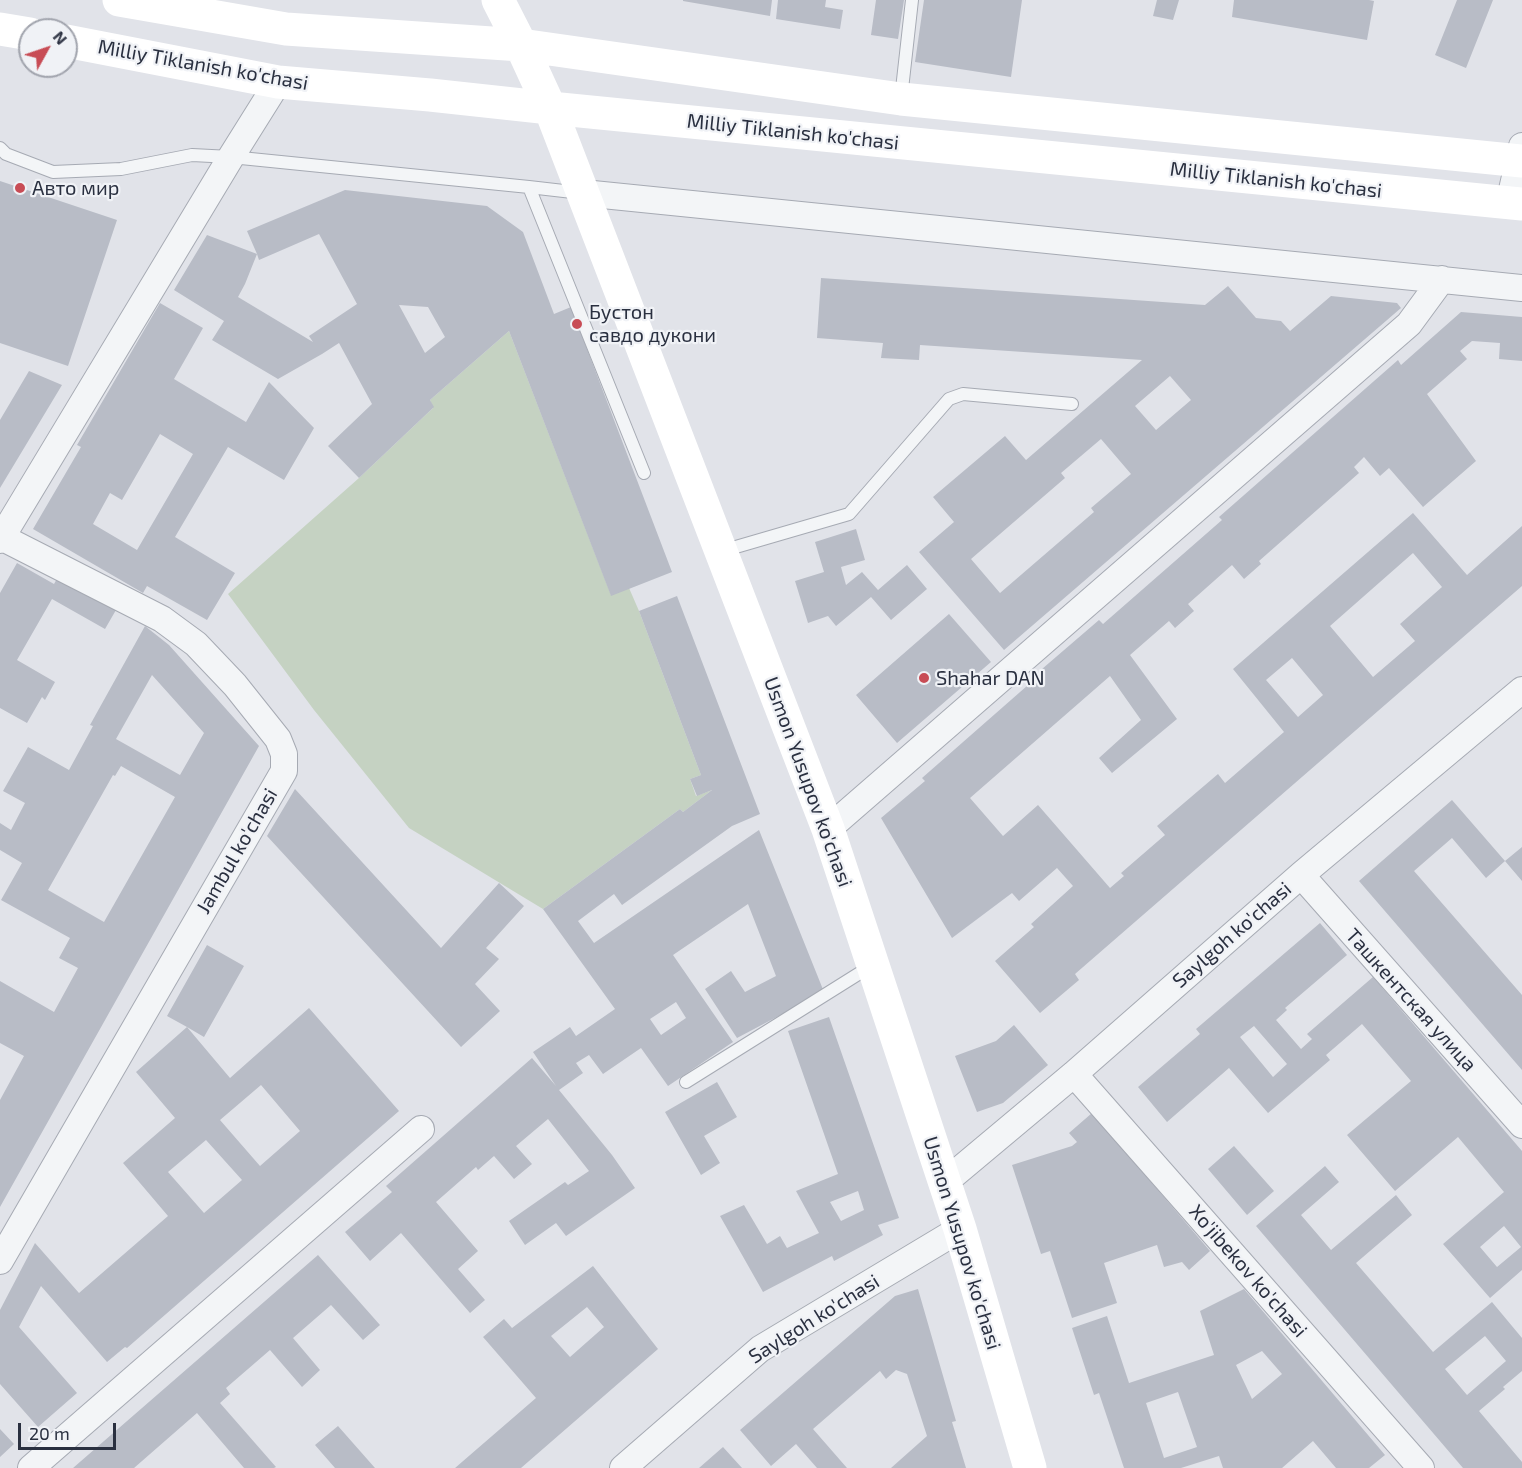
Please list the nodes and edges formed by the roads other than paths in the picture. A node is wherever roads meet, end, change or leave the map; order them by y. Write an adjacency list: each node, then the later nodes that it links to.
1 (119, 0): 7 (main road)
2 (498, 0): 7 (main road, Usmon Yusupov ko'chasi)
3 (912, 0): 9 (lane)
4 (0, 30): 5 (main road)
5 (18, 32)
6 (78, 43): 8 (main road, Milliy Tiklanish ko'chasi)
7 (521, 45): 9 (main road); 10 (main road, Usmon Yusupov ko'chasi)
8 (278, 82): 10 (main road, Milliy Tiklanish ko'chasi); 13 (street)
9 (901, 99): 12 (main road)
10 (550, 108): 15 (main road, Usmon Yusupov ko'chasi); 16 (main road, Milliy Tiklanish ko'chasi)
11 (0, 148): 13 (lane)
12 (1521, 156): 16 (street)
13 (231, 157): 14 (lane); 21 (street)
14 (529, 187): 15 (lane); 20 (lane)
15 (583, 194): 17 (street); 22 (main road, Usmon Yusupov ko'chasi)
16 (1516, 204)
17 (1442, 279): 18 (street); 24 (street)
18 (1522, 288)
19 (1072, 404): 22 (lane)
20 (644, 473)
21 (1, 538): 33 (street, Jambul ko'chasi)
22 (721, 551): 24 (main road, Usmon Yusupov ko'chasi)
23 (1522, 690): 25 (street, Saylgoh ko'chasi)
24 (828, 829): 26 (main road, Usmon Yusupov ko'chasi)
25 (1300, 875): 27 (street, Saylgoh ko'chasi); 29 (street, Ташкентская улица)
26 (873, 964): 28 (lane); 31 (main road, Usmon Yusupov ko'chasi)
27 (1074, 1074): 31 (street, Saylgoh ko'chasi); 37 (street, Xo'jibekov ko'chasi)
28 (686, 1082)
29 (1522, 1125)
30 (421, 1129): 34 (street)
31 (945, 1182): 32 (main road, Usmon Yusupov ko'chasi)
32 (960, 1229): 35 (street, Saylgoh ko'chasi); 36 (main road, Usmon Yusupov ko'chasi)
33 (0, 1261)
34 (31, 1468)
35 (623, 1468)
36 (1030, 1468)
37 (1421, 1468)

